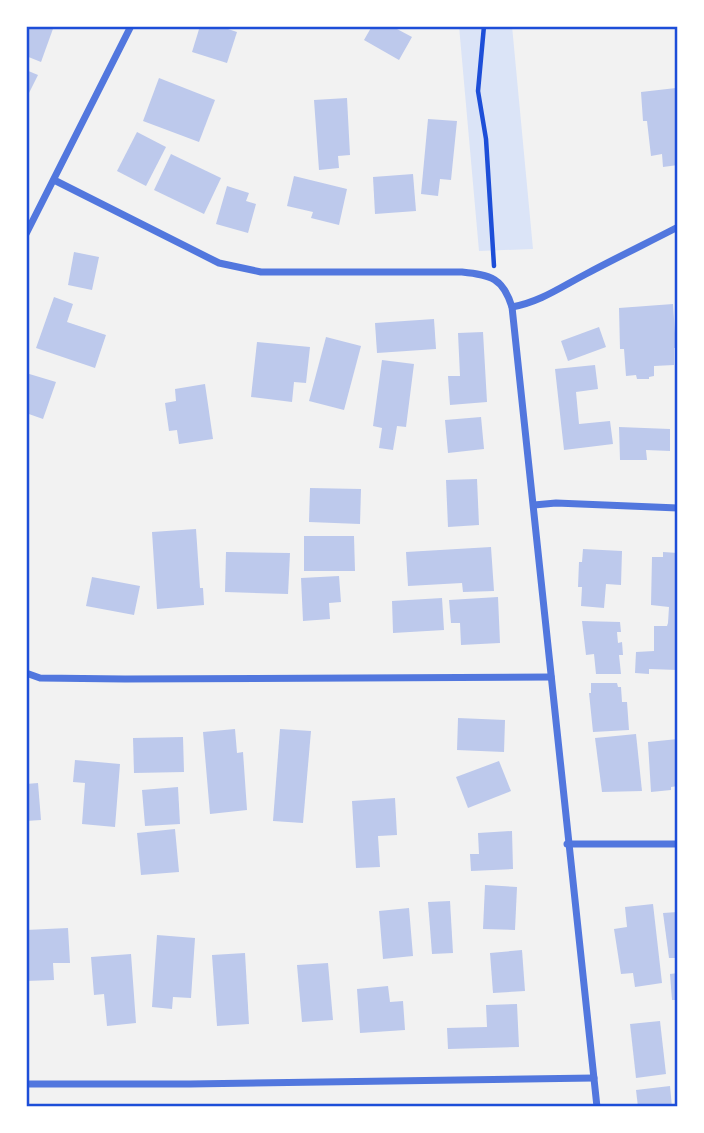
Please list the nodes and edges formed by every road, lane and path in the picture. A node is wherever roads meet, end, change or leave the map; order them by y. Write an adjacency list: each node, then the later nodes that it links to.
1 (131, 26): 3 (street)
2 (484, 26): 6 (path)
3 (54, 180): 5 (street); 6 (street)
4 (678, 227): 7 (street)
5 (26, 234)
6 (494, 279): 7 (street)
7 (512, 307): 8 (street)
8 (534, 505): 9 (street); 11 (street)
9 (678, 508)
10 (26, 673): 11 (street)
11 (551, 677): 12 (street)
12 (567, 844): 13 (street); 14 (street)
13 (678, 844)
14 (594, 1078): 15 (street); 16 (street)
15 (26, 1084)
16 (597, 1107)

